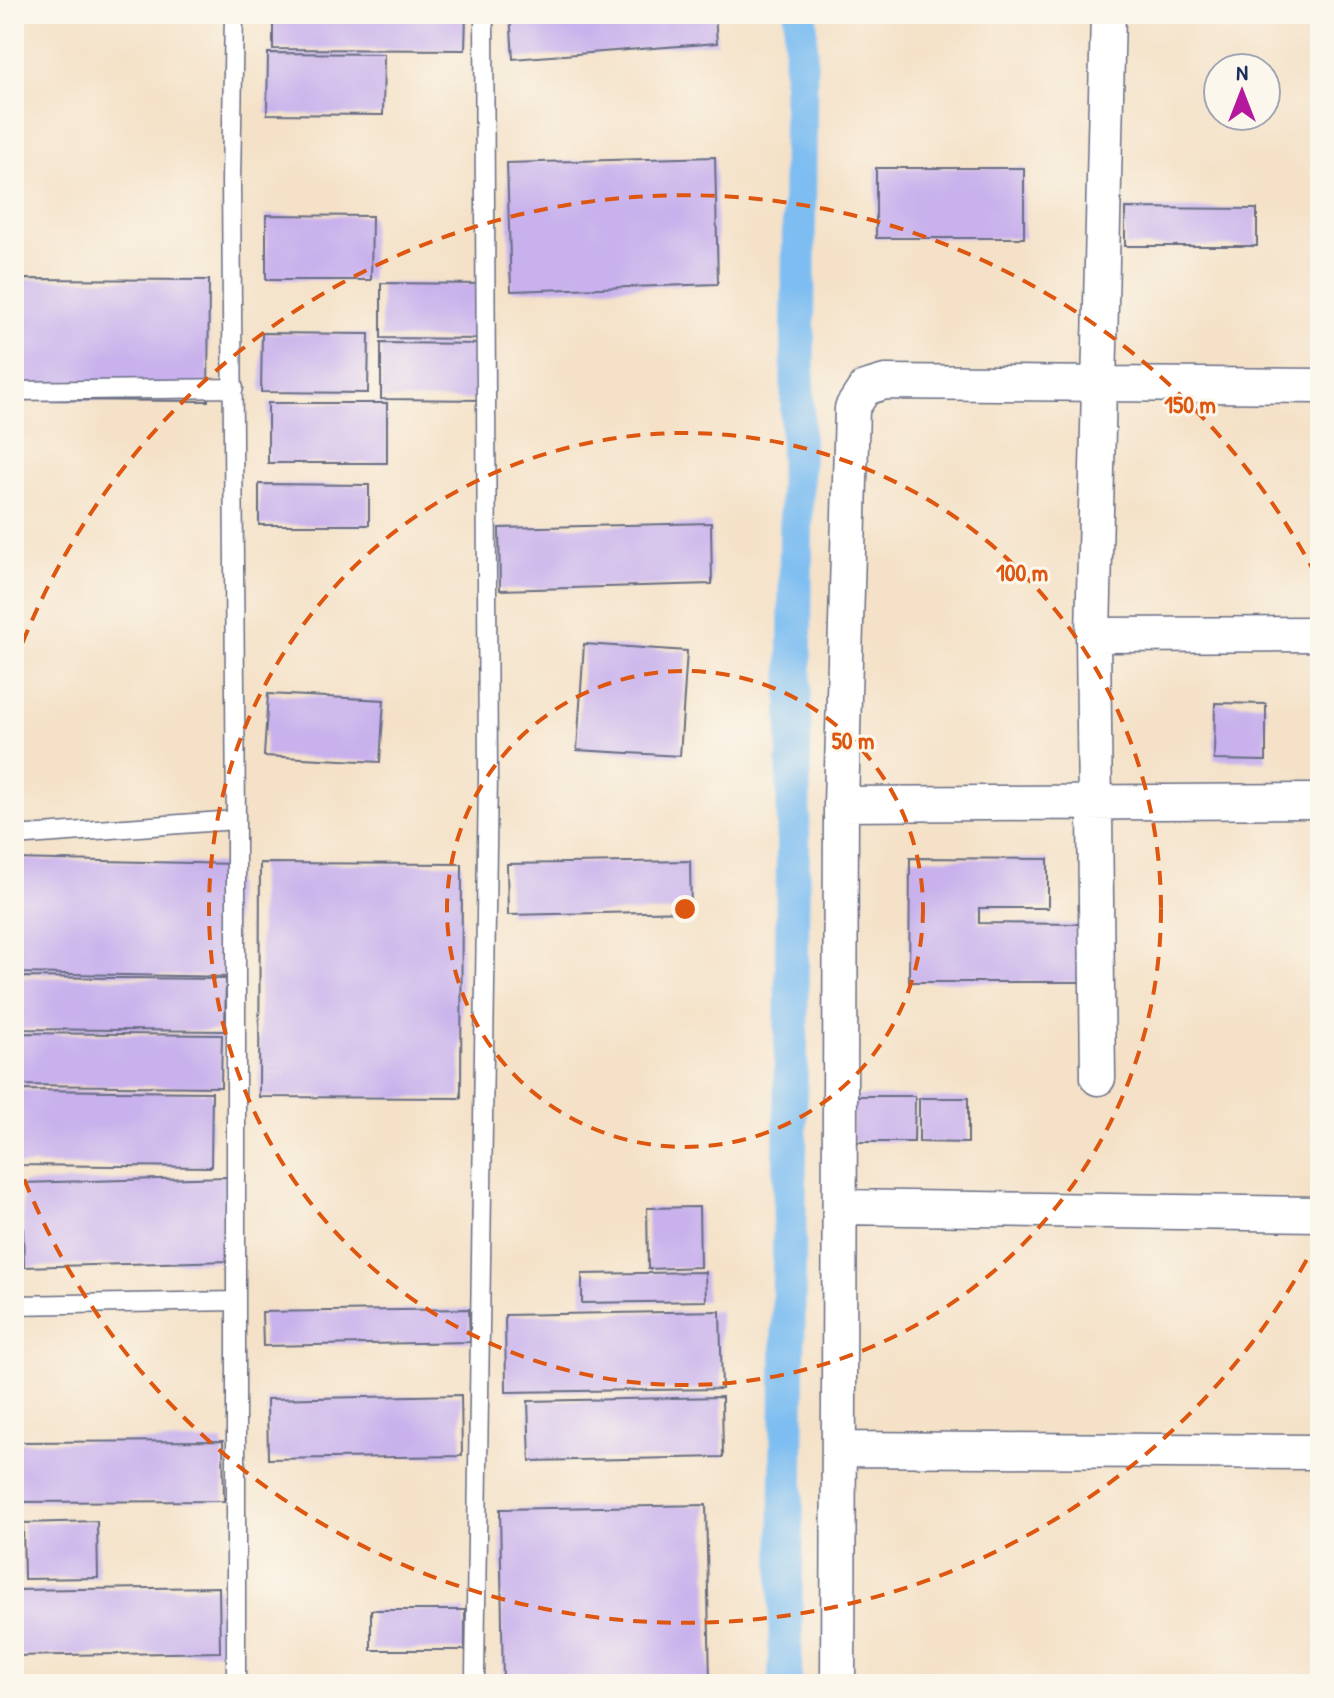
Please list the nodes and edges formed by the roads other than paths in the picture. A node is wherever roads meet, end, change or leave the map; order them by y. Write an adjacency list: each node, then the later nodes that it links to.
1 (234, 14): 6 (lane)
2 (484, 14): 22 (lane)
3 (1108, 14): 4 (street)
4 (1100, 384): 5 (street); 9 (street); 12 (street)
5 (1320, 386)
6 (234, 388): 7 (lane); 13 (lane)
7 (14, 391)
8 (1320, 634): 9 (street)
9 (1093, 635): 11 (street)
10 (1320, 801): 11 (street)
11 (1096, 802): 12 (street); 15 (street)
12 (841, 804): 16 (street)
13 (236, 820): 14 (lane); 18 (lane)
14 (14, 836)
15 (1098, 1078)
16 (840, 1207): 17 (street); 20 (street)
17 (1320, 1214)
18 (235, 1301): 19 (lane); 23 (lane)
19 (14, 1305)
20 (839, 1449): 21 (street); 24 (street)
21 (1320, 1452)
22 (475, 1675)
23 (236, 1684)
24 (838, 1684)

